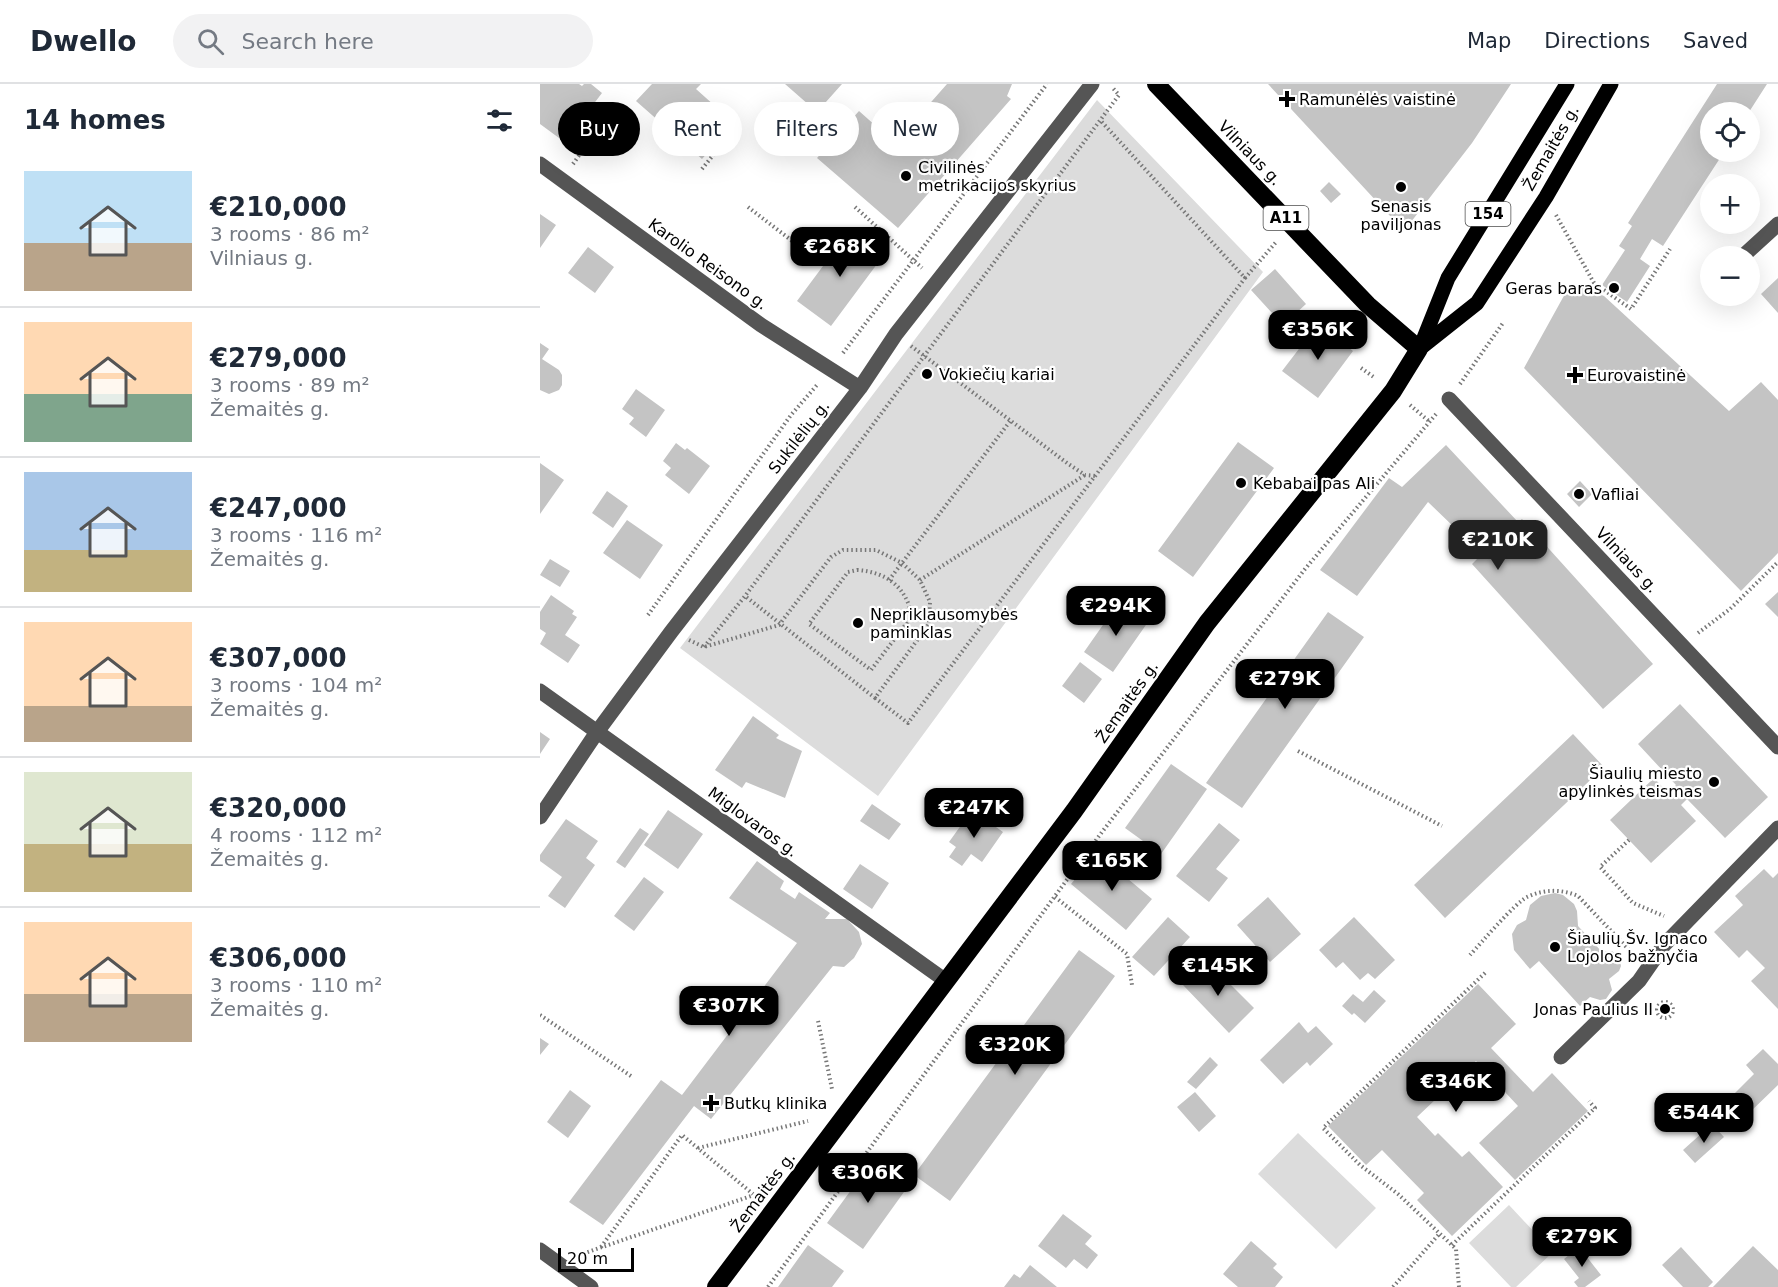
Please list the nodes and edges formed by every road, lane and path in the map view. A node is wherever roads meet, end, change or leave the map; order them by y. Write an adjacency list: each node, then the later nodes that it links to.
1 (1047, 84): 21 (path)
2 (1092, 84): 23 (street, Sukilėlių g.)
3 (1109, 84): 7 (path)
4 (1156, 84): 25 (highway, Vilniaus g. / A11)
5 (1567, 84): 25 (main road, 154)
6 (1611, 84): 13 (main road, Žemaitės g.)
7 (1100, 120): 22 (path); 26 (path)
8 (579, 156): 12 (path)
9 (712, 156): 11 (path)
10 (540, 164): 12 (street, Karolio Reisono g.)
11 (702, 169)
12 (562, 179): 27 (street, Karolio Reisono g.)
13 (1546, 197): 18 (path); 25 (main road, Žemaitės g.)
14 (748, 207): 19 (path)
15 (855, 207): 21 (path)
16 (1778, 224): 17 (street)
17 (1754, 246)
18 (1670, 249)
19 (813, 257)
20 (1262, 258): 22 (path)
21 (913, 260): 23 (path); 27 (path)
22 (1245, 278): 33 (path)
23 (939, 282): 28 (street, Sukilėlių g.)
24 (1503, 323): 29 (path)
25 (1419, 349): 56 (highway, Žemaitės g.)
26 (924, 357): 30 (path); 38 (path)
27 (832, 368): 28 (street, Karolio Reisono g.); 39 (path)
28 (860, 388): 44 (street, Sukilėlių g.)
29 (1449, 399): 41 (street, Vilniaus g.)
30 (1011, 420): 32 (path); 35 (path)
31 (1430, 422): 51 (path)
32 (1085, 475): 33 (path); 37 (path)
33 (1096, 476): 43 (path)
34 (1778, 562): 41 (path)
35 (902, 563): 36 (path); 37 (path); 40 (path)
36 (889, 580): 36 (path)
37 (920, 580): 43 (path)
38 (745, 596): 40 (path); 40 (path)
39 (648, 615)
40 (779, 625): 43 (path)
41 (1681, 646): 45 (street, Vilniaus g.)
42 (540, 691): 44 (street, Miglovaros g.)
43 (875, 698)
44 (597, 732): 47 (street, Sukilėlių g.); 56 (street, Miglovaros g.)
45 (1778, 747)
46 (1298, 751): 48 (path)
47 (540, 817)
48 (1442, 826)
49 (1778, 828): 52 (street)
50 (1629, 840): 52 (path)
51 (1055, 897): 57 (path); 74 (path)
52 (1685, 924): 54 (street)
53 (1470, 955): 54 (path)
54 (1648, 970): 61 (street)
55 (1486, 972): 67 (path)
56 (946, 981): 73 (highway, Žemaitės g.)
57 (1132, 985)
58 (540, 1015): 62 (path)
59 (1671, 1016): 59 (path)
60 (818, 1021): 63 (path)
61 (1561, 1057)
62 (631, 1076)
63 (832, 1089)
64 (1589, 1101): 68 (path)
65 (808, 1121): 66 (path)
66 (698, 1148): 69 (path); 69 (path)
67 (1440, 1233): 68 (path); 75 (path)
68 (1452, 1245): 76 (path)
69 (601, 1247): 71 (path)
70 (540, 1250): 71 (street)
71 (557, 1263): 72 (street)
72 (591, 1287)
73 (716, 1287)
74 (768, 1287)
75 (1393, 1287)
76 (1459, 1287)

